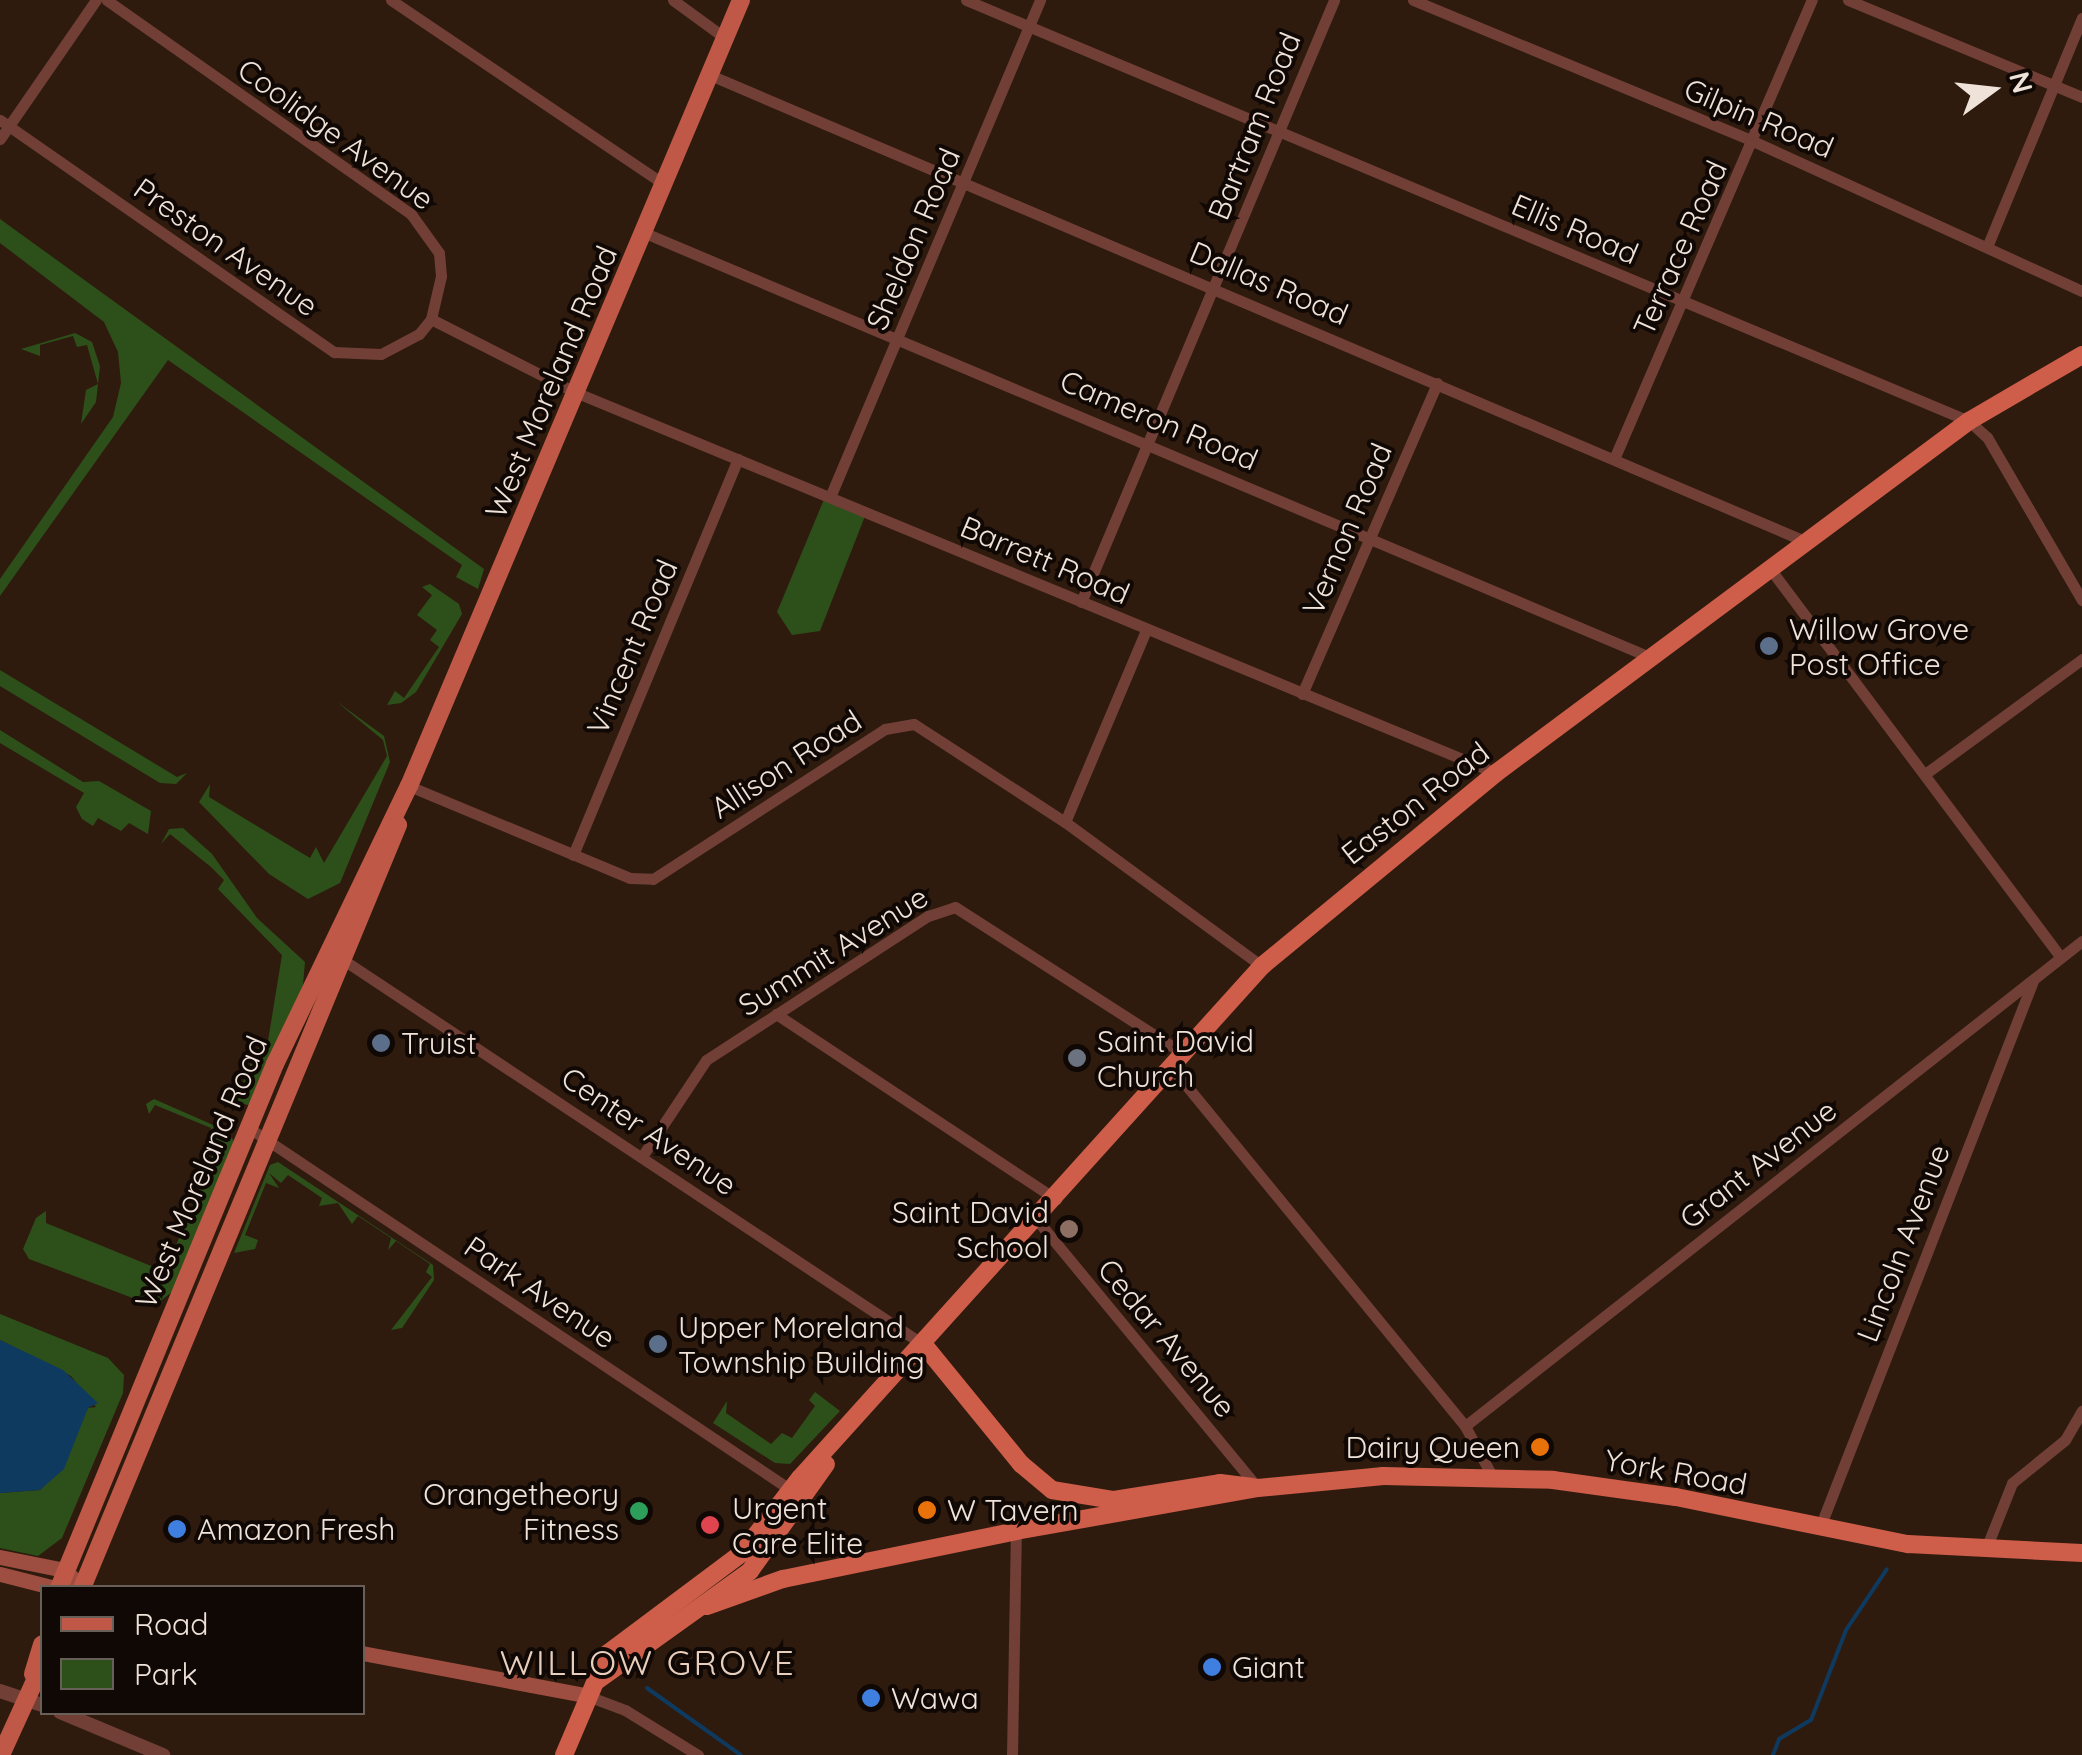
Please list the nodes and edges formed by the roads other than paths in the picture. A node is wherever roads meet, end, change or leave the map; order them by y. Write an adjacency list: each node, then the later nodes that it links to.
1 (96, 0): 18 (street)
2 (106, 0): 29 (street, Coolidge Avenue)
3 (391, 0): 22 (street)
4 (673, 0): 14 (street)
5 (741, 0): 14 (main road, West Moreland Road)
6 (966, 0): 13 (street, Ellis Road)
7 (1040, 0): 13 (street, Sheldon Road)
8 (1334, 0): 19 (street, Bartram Road)
9 (1414, 0): 21 (street, Gilpin Road)
10 (1812, 0): 21 (street, Terrace Road)
11 (1848, 0): 16 (street)
12 (2082, 18): 16 (street)
13 (1028, 26): 19 (street, Ellis Road); 23 (street, Sheldon Road)
14 (725, 38): 15 (main road, West Moreland Road)
15 (710, 74): 22 (main road, West Moreland Road); 23 (street, Dallas Road)
16 (2054, 84): 17 (street); 25 (street)
17 (2082, 97)
18 (4, 124): 20 (street); 29 (street, Preston Avenue)
19 (1277, 128): 26 (street, Bartram Road); 28 (street, Ellis Road)
20 (0, 139)
21 (1755, 142): 25 (street, Gilpin Road); 28 (street, Terrace Road)
22 (664, 184): 24 (main road, West Moreland Road)
23 (963, 185): 26 (street, Dallas Road); 30 (street, Sheldon Road)
24 (645, 233): 30 (street, Cameron Road); 33 (main road, West Moreland Road)
25 (1987, 247): 27 (street, Gilpin Road)
26 (1217, 286): 32 (street, Dallas Road); 35 (street, Bartram Road)
27 (2082, 291)
28 (1683, 302): 34 (street, Ellis Road); 36 (street, Terrace Road)
29 (431, 319): 33 (street)
30 (898, 340): 35 (street, Cameron Road); 38 (street, Sheldon Road)
31 (2082, 355): 34 (highway, Easton Road)
32 (1437, 383): 36 (street, Dallas Road); 39 (street, Vernon Road)
33 (575, 392): 37 (street, Barrett Road); 50 (main road, West Moreland Road)
34 (1968, 422): 40 (highway, Easton Road); 42 (street, Ellis Road)
35 (1149, 441): 39 (street, Cameron Road); 43 (street, Bartram Road)
36 (1614, 459): 40 (street, Dallas Road)
37 (738, 460): 38 (street, Barrett Road); 52 (street, Vincent Road)
38 (830, 497): 43 (street, Barrett Road)
39 (1371, 538): 45 (street, Cameron Road); 47 (street, Vernon Road)
40 (1807, 542): 41 (highway, Easton Road)
41 (1771, 570): 45 (highway, Easton Road); 49 (street)
42 (2082, 600)
43 (1082, 602): 44 (street, Barrett Road)
44 (1146, 630): 47 (street, Barrett Road); 51 (street)
45 (1652, 658): 48 (highway, Easton Road)
46 (2082, 659): 49 (street)
47 (1302, 694): 48 (street, Barrett Road)
48 (1496, 773): 56 (highway, Easton Road)
49 (1925, 774): 54 (street)
50 (408, 786): 52 (street, Allison Road); 55 (main road, West Moreland Road); 60 (main road, West Moreland Road)
51 (1064, 822): 52 (street, Allison Road); 56 (street, Allison Road)
52 (572, 855)
53 (2082, 941): 54 (street, Grant Avenue)
54 (2060, 957): 57 (street, Grant Avenue)
55 (345, 961): 61 (main road, West Moreland Road); 62 (street, Center Avenue)
56 (1262, 966): 59 (highway, Easton Road)
57 (2034, 978): 67 (street, Grant Avenue); 71 (street, Lincoln Avenue)
58 (776, 1014): 59 (street, Summit Avenue); 62 (street, Summit Avenue); 63 (street)
59 (1178, 1061): 63 (highway, Easton Road); 67 (street, Summit Avenue)
60 (249, 1128): 61 (street, Park Avenue); 77 (main road, West Moreland Road)
61 (269, 1140): 70 (street, Park Avenue); 78 (main road, West Moreland Road)
62 (643, 1156): 65 (street, Center Avenue)
63 (1056, 1199): 64 (highway, Easton Road)
64 (1037, 1220): 65 (highway, Easton Road); 69 (street, Cedar Avenue)
65 (924, 1345): 69 (highway, York Road); 70 (highway, Easton Road)
66 (2082, 1411): 73 (street)
67 (1464, 1426): 68 (street, Summit Avenue)
68 (1492, 1476): 69 (highway, York Road); 71 (highway, York Road)
69 (1258, 1488): 72 (highway, York Road)
70 (796, 1494): 79 (highway, Easton Road); 84 (highway, Easton Road)
71 (1820, 1527): 73 (highway, York Road)
72 (1016, 1531): 79 (highway, York Road); 91 (street)
73 (1985, 1552): 74 (highway, York Road)
74 (2082, 1553)
75 (0, 1557): 77 (main road)
76 (0, 1574): 77 (main road)
77 (63, 1583)
78 (85, 1585)
79 (707, 1606): 84 (highway, Easton Road)
80 (365, 1654): 84 (main road)
81 (40, 1658): 85 (main road)
82 (40, 1675): 85 (main road)
83 (0, 1691): 85 (street)
84 (585, 1695): 89 (highway); 90 (street)
85 (34, 1702): 87 (main road)
86 (67, 1715): 88 (street)
87 (2, 1755)
88 (163, 1755)
89 (564, 1755)
90 (698, 1755)
91 (1012, 1755)

